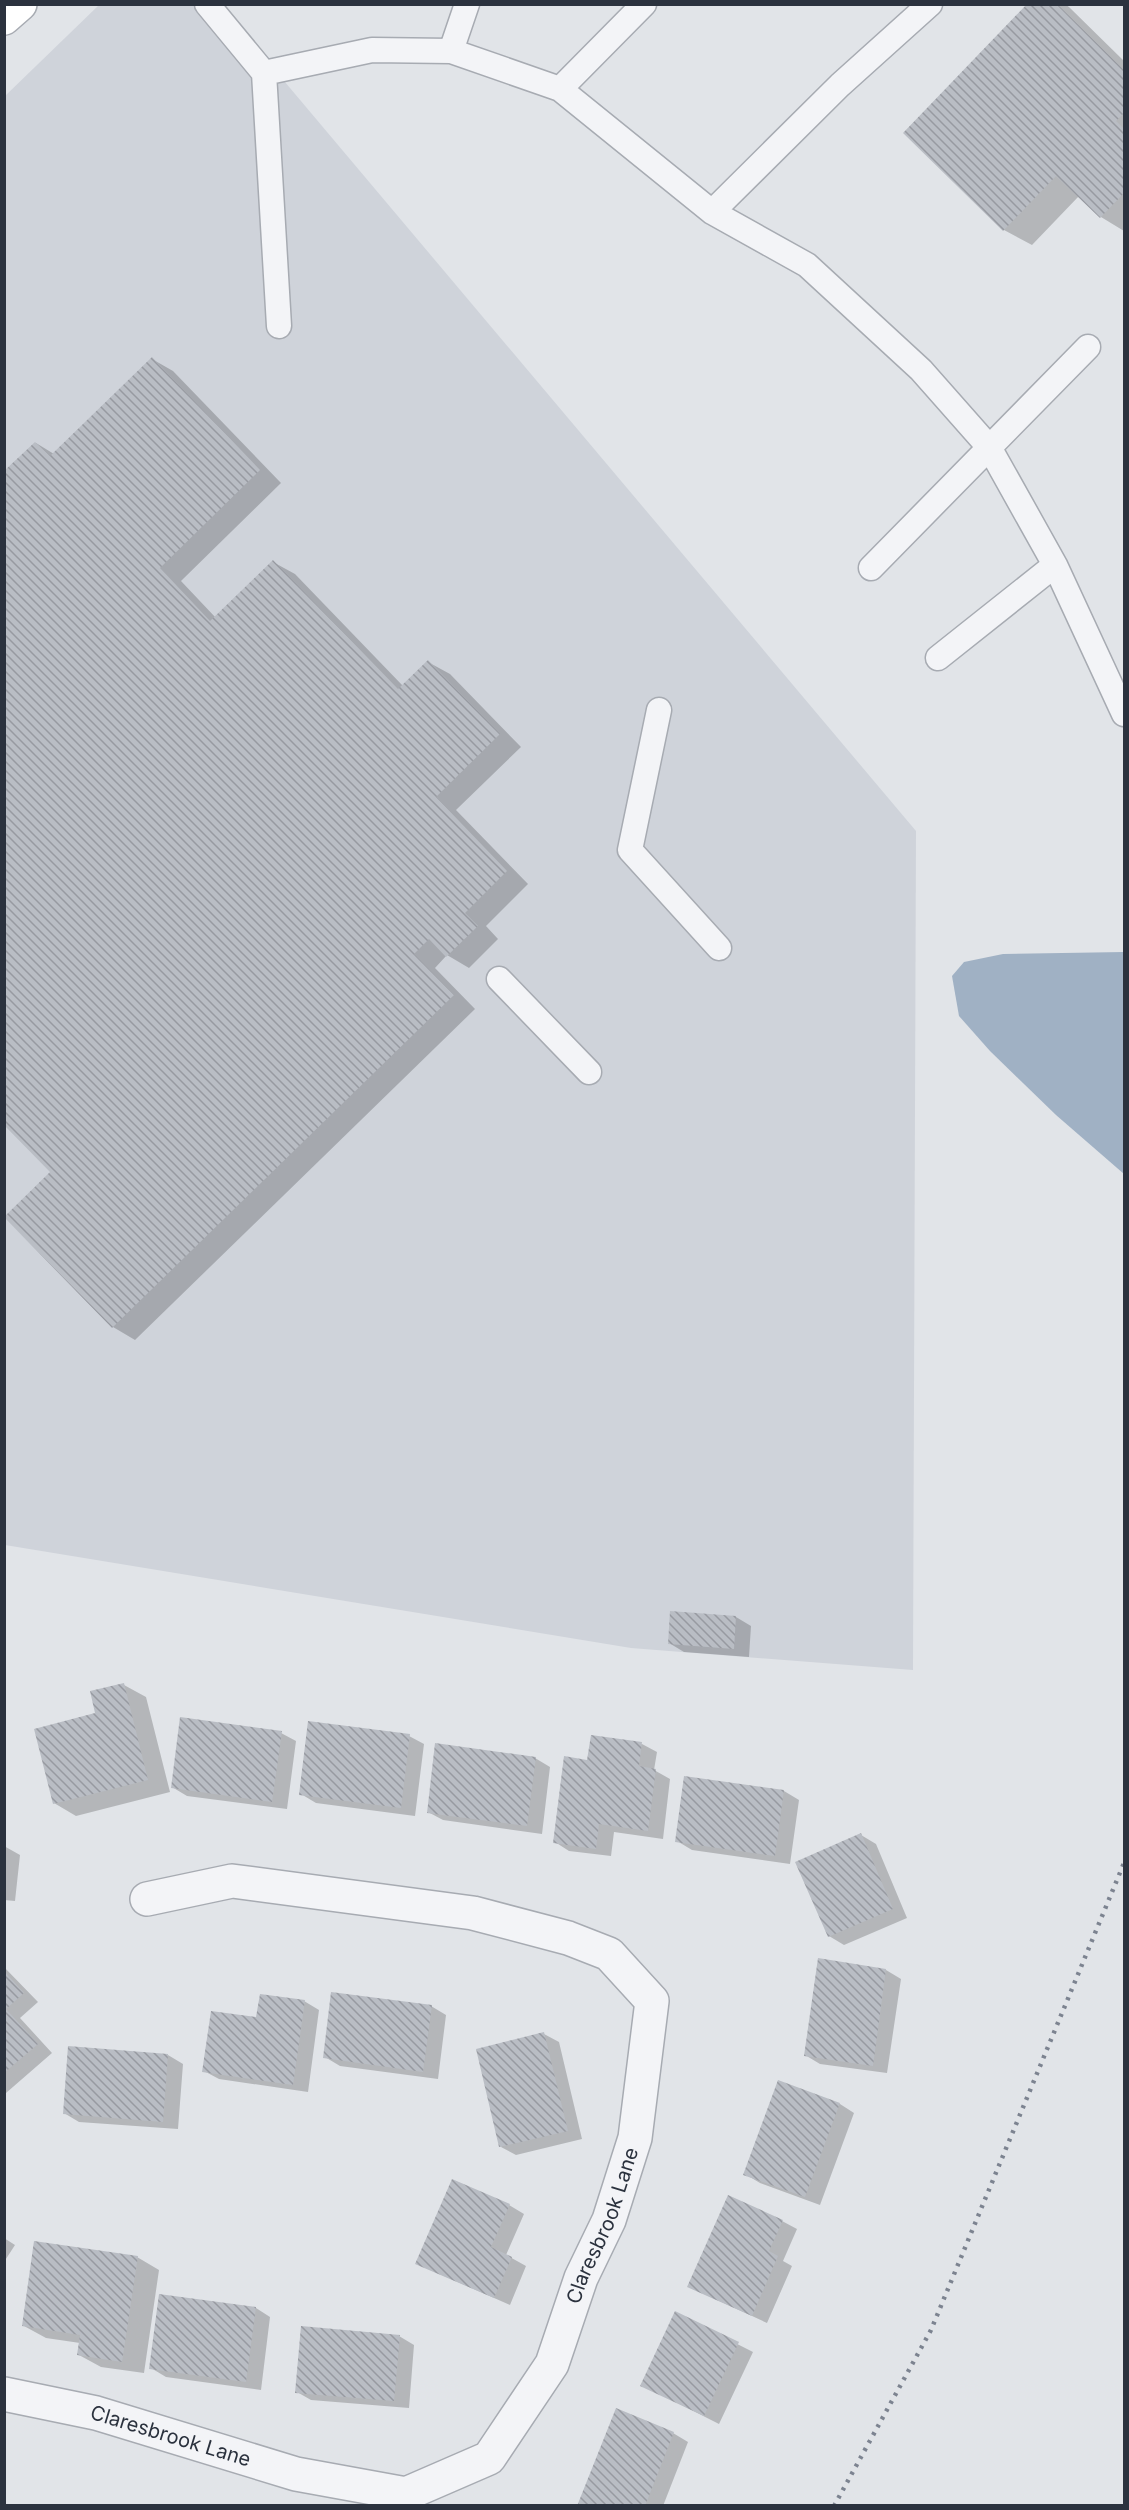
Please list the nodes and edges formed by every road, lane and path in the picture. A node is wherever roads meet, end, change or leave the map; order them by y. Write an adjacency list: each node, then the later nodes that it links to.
1 (20, 4): 6 (main road)
2 (207, 4): 8 (lane)
3 (467, 4): 7 (lane)
4 (644, 4): 9 (lane)
5 (930, 4): 10 (lane)
6 (4, 18)
7 (451, 51): 8 (lane); 9 (lane)
8 (264, 73): 11 (lane)
9 (560, 89): 10 (lane)
10 (712, 212): 13 (lane)
11 (279, 326)
12 (1088, 347): 13 (lane)
13 (989, 447): 14 (lane); 15 (lane)
14 (1055, 565): 16 (lane); 18 (lane)
15 (871, 568)
16 (938, 658)
17 (659, 710): 19 (lane)
18 (1125, 714)
19 (719, 948)
20 (499, 979): 21 (lane)
21 (589, 1072)
22 (147, 1899): 23 (street, Claresbrook Lane)
23 (4, 2394)

